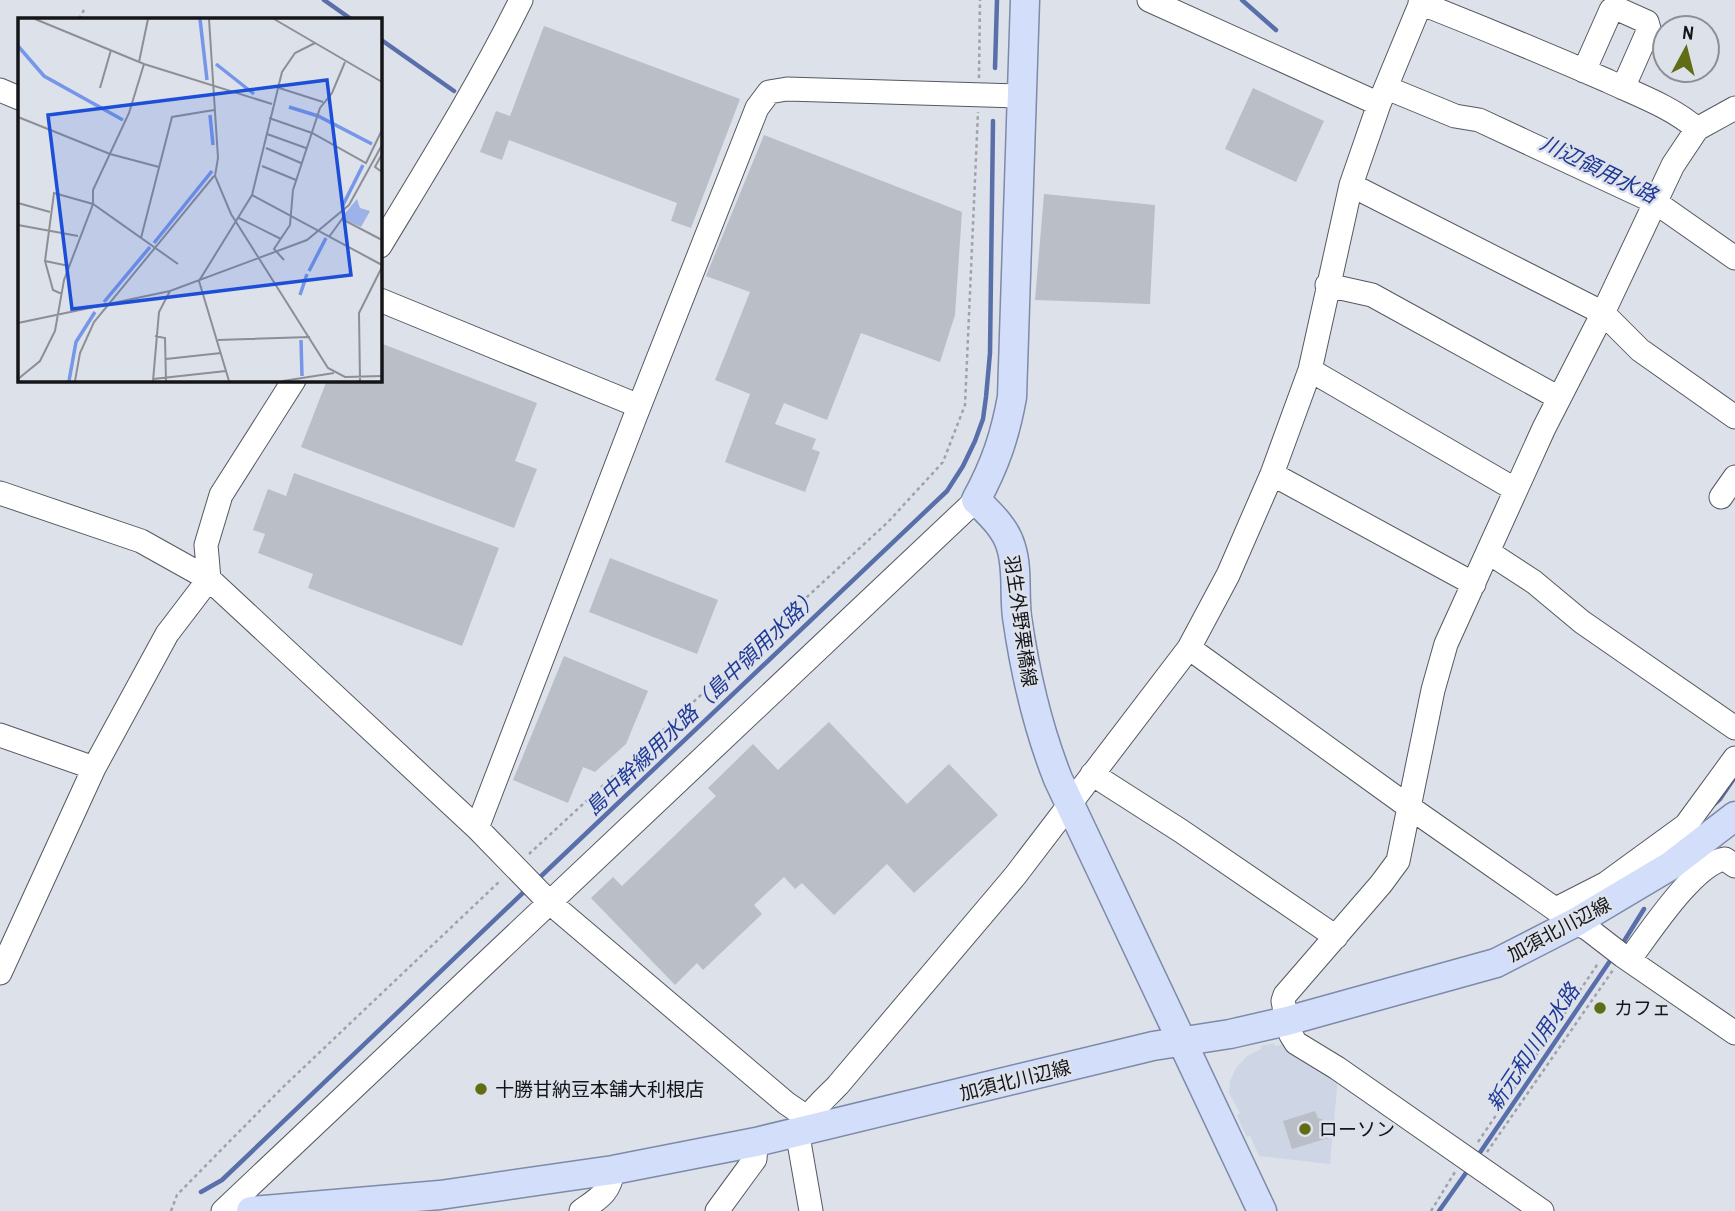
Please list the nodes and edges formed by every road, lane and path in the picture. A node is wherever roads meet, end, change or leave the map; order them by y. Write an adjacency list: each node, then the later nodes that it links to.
1 (521, 0): 19 (street)
2 (980, 0): 11 (path)
3 (1025, 0): 12 (main road)
4 (1149, 0): 13 (street)
5 (1421, 2): 8 (street); 13 (street)
6 (85, 8): 7 (path)
7 (80, 18)
8 (1584, 71): 9 (street); 9 (street)
9 (1623, 88): 16 (street)
10 (0, 90): 14 (street)
11 (979, 95): 12 (street); 27 (street); 49 (path)
12 (1021, 96): 34 (main road)
13 (1383, 96): 17 (street); 18 (street)
14 (18, 98)
15 (1735, 108): 16 (street)
16 (1697, 129): 18 (street)
17 (1351, 185): 21 (street); 23 (street)
18 (1652, 208): 20 (street); 23 (street)
19 (382, 243)
20 (1735, 258)
21 (1327, 285): 24 (street); 26 (street)
22 (382, 301): 27 (street)
23 (1603, 313): 26 (street); 28 (street)
24 (1310, 370): 29 (street); 31 (street)
25 (293, 382): 36 (street)
26 (1559, 398): 31 (street)
27 (639, 406): 47 (street)
28 (1735, 417)
29 (1272, 474): 37 (street); 38 (street)
30 (1735, 477): 33 (street)
31 (1516, 490): 35 (street)
32 (0, 493): 36 (street)
33 (1721, 497)
34 (976, 500): 44 (main road, 羽生外野栗橋線); 50 (street)
35 (1488, 552): 37 (street); 39 (street)
36 (209, 579): 42 (street); 47 (street)
37 (1474, 584): 45 (street)
38 (1189, 648): 43 (street); 45 (street)
39 (1735, 728)
40 (0, 735): 42 (street)
41 (1735, 758): 51 (street)
42 (94, 768): 53 (street)
43 (1092, 774): 44 (street); 52 (street)
44 (1069, 805): 58 (main road, 羽生外野栗橋線); 59 (street)
45 (1409, 807): 51 (street); 52 (street)
46 (1735, 817): 51 (main road, 加須北川辺線)
47 (477, 828): 49 (street)
48 (1735, 866): 54 (street)
49 (515, 867): 50 (street); 65 (path)
50 (549, 902): 61 (street); 66 (street)
51 (1566, 916): 54 (street); 56 (main road, 加須北川辺線)
52 (1336, 937): 56 (street)
53 (7, 940): 55 (street)
54 (1620, 954): 57 (street); 63 (path); 63 (path)
55 (0, 973)
56 (1287, 1021): 58 (main road, 加須北川辺線); 63 (street)
57 (1735, 1033)
58 (1182, 1041): 60 (main road, 加須北川辺線); 71 (main road, 羽生外野栗橋線)
59 (838, 1085): 60 (street); 61 (street)
60 (854, 1118): 61 (main road, 加須北川辺線)
61 (804, 1125): 62 (main road, 加須北川辺線); 70 (street)
62 (756, 1142): 64 (main road, 加須北川辺線); 69 (street)
63 (1472, 1162): 72 (path); 73 (street)
64 (613, 1170): 67 (main road, 加須北川辺線); 68 (street)
65 (171, 1211)
66 (223, 1211)
67 (251, 1211)
68 (581, 1211)
69 (717, 1211)
70 (811, 1211)
71 (1262, 1211)
72 (1431, 1211)
73 (1542, 1211)

